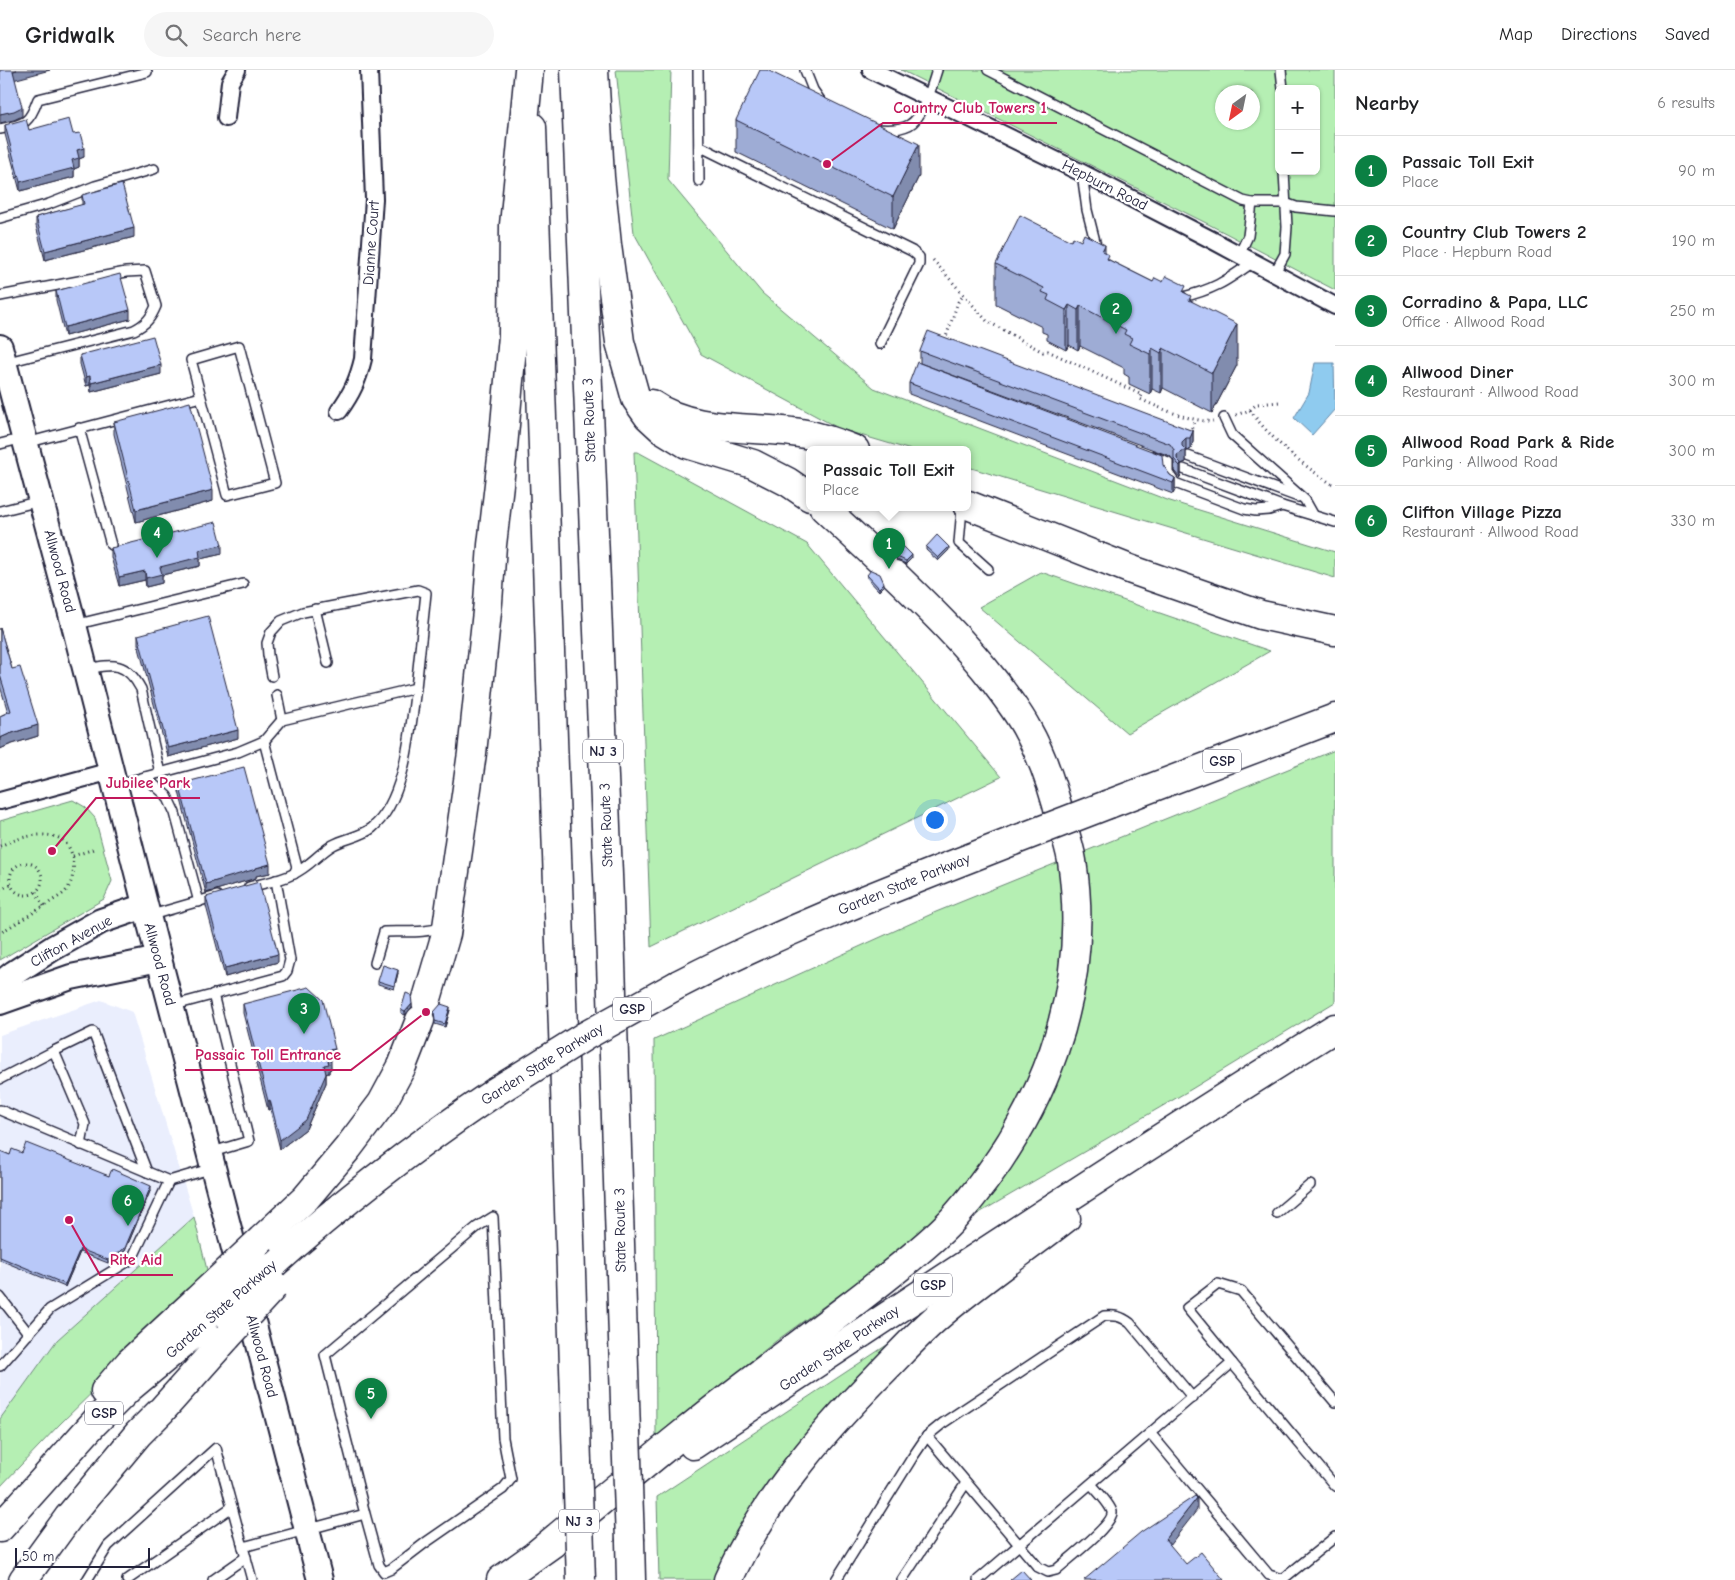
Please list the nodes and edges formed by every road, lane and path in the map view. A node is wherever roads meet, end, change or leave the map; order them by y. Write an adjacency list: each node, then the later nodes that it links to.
1 (237, 70): 16 (street)
2 (369, 70): 43 (street, Dianne Court)
3 (530, 70): 96 (highway); 124 (highway, NJ 3)
4 (575, 70): 147 (highway, State Route 3 / NJ 3, bridge)
5 (594, 70): 39 (highway)
6 (698, 70): 19 (lane)
7 (806, 70): 15 (lane)
8 (871, 70): 14 (street, Hepburn Road)
9 (938, 70): 14 (lane)
10 (988, 70): 24 (lane)
11 (1281, 70): 13 (lane)
12 (147, 72): 17 (lane)
13 (1283, 85)
14 (927, 98): 18 (lane); 21 (street, Hepburn Road)
15 (827, 109)
16 (226, 118)
17 (0, 129)
18 (868, 129)
19 (698, 146): 23 (lane); 36 (lane)
20 (154, 169): 27 (lane)
21 (1082, 173): 28 (lane); 30 (street, Hepburn Road)
22 (1284, 175): 25 (lane)
23 (699, 181)
24 (1252, 203): 25 (lane); 30 (lane)
25 (1285, 203): 26 (lane); 31 (lane)
26 (1335, 211)
27 (0, 218)
28 (1101, 254)
29 (931, 256): 33 (path)
30 (1246, 259): 31 (street, Hepburn Road); 34 (lane)
31 (1274, 274): 35 (street, Hepburn Road)
32 (0, 296): 38 (lane)
33 (963, 296): 37 (path); 45 (path)
34 (1170, 297)
35 (1335, 306)
36 (880, 344)
37 (942, 348)
38 (3, 367): 48 (main road, Allwood Road)
39 (629, 374): 50 (highway); 55 (highway)
40 (201, 397): 40 (lane); 46 (lane)
41 (1280, 402): 42 (path)
42 (1250, 410): 44 (path); 54 (path)
43 (339, 411)
44 (1224, 418): 45 (path); 57 (lane)
45 (1195, 419): 47 (path)
46 (79, 428): 48 (lane); 65 (lane)
47 (1187, 440)
48 (25, 441): 49 (lane); 56 (main road, Allwood Road)
49 (0, 444)
50 (843, 446)
51 (1141, 452): 59 (lane)
52 (1188, 456): 57 (lane)
53 (1183, 469): 59 (lane)
54 (1335, 486)
55 (806, 494)
56 (40, 500): 60 (lane); 69 (main road, Allwood Road)
57 (1305, 500): 63 (lane)
58 (971, 506): 70 (highway)
59 (1282, 506): 63 (lane)
60 (0, 511)
61 (827, 511): 136 (highway)
62 (962, 511): 66 (lane)
63 (1314, 516): 64 (lane)
64 (1335, 522)
65 (111, 545)
66 (988, 569)
67 (243, 584): 69 (lane)
68 (315, 609): 71 (lane); 73 (lane); 74 (lane)
69 (74, 625): 72 (main road, Allwood Road)
70 (1335, 631)
71 (328, 663)
72 (85, 669): 79 (lane); 81 (main road, Allwood Road)
73 (272, 676)
74 (416, 688): 77 (lane); 86 (lane)
75 (277, 695): 77 (lane)
76 (1335, 718): 116 (highway, Garden State Parkway / GSP, bridge)
77 (282, 720): 78 (lane)
78 (264, 741): 79 (lane); 86 (lane)
79 (160, 772): 80 (lane)
80 (145, 777): 81 (lane); 93 (lane)
81 (113, 778): 82 (street); 95 (main road, Allwood Road)
82 (0, 801)
83 (0, 846): 85 (path)
84 (94, 849): 85 (path)
85 (73, 856): 94 (path)
86 (294, 874): 87 (lane)
87 (276, 880): 90 (lane); 101 (lane)
88 (11, 885): 89 (path); 91 (path); 91 (path)
89 (0, 890)
90 (241, 890)
91 (36, 892): 94 (path)
92 (224, 894): 93 (lane)
93 (199, 902): 95 (lane)
94 (44, 906): 97 (path)
95 (147, 911): 98 (main road, Allwood Road); 100 (main road, Clifton Avenue)
96 (447, 926): 99 (lane); 129 (highway, bridge)
97 (0, 933)
98 (159, 959): 102 (main road, Clifton Avenue); 103 (main road, Allwood Road)
99 (375, 963)
100 (0, 984)
101 (213, 994): 103 (lane); 110 (lane)
102 (0, 1002)
103 (171, 1006): 110 (main road, Allwood Road)
104 (1335, 1028): 107 (highway, Garden State Parkway / GSP)
105 (54, 1051): 106 (lane); 109 (lane); 111 (lane)
106 (0, 1079)
107 (1235, 1090): 136 (highway, Garden State Parkway / GSP); 148 (highway)
108 (0, 1110): 109 (lane)
109 (81, 1145): 111 (lane)
110 (211, 1160): 112 (lane); 132 (main road, Allwood Road)
111 (146, 1172): 112 (lane)
112 (169, 1181): 117 (lane)
113 (1310, 1185): 114 (lane)
114 (1277, 1213)
115 (0, 1297): 117 (lane)
116 (224, 1325): 131 (highway, Garden State Parkway / GSP); 138 (highway)
117 (29, 1334): 119 (lane)
118 (1232, 1363): 120 (lane); 121 (lane); 127 (lane)
119 (0, 1366)
120 (1193, 1398): 122 (lane); 123 (lane)
121 (1335, 1402)
122 (1151, 1434): 126 (lane); 133 (lane)
123 (927, 1436): 125 (lane); 149 (lane)
124 (575, 1463): 145 (highway); 146 (highway, NJ 3, bridge)
125 (966, 1483): 134 (lane); 150 (lane)
126 (1091, 1484): 134 (lane); 134 (lane)
127 (1335, 1486)
128 (232, 1507): 135 (lane); 139 (lane); 140 (lane)
129 (0, 1514)
130 (365, 1514): 130 (lane); 132 (lane)
131 (0, 1528)
132 (308, 1530): 135 (lane); 143 (main road, Allwood Road)
133 (1335, 1537)
134 (1019, 1545): 151 (lane)
135 (243, 1547): 137 (lane)
136 (538, 1553): 144 (highway, Garden State Parkway / GSP)
137 (246, 1557): 141 (lane); 142 (lane)
138 (23, 1580)
139 (87, 1580)
140 (127, 1580)
141 (213, 1580)
142 (252, 1580)
143 (320, 1580)
144 (501, 1580)
145 (568, 1580)
146 (580, 1580)
147 (631, 1580)
148 (728, 1580)
149 (836, 1580)
150 (902, 1580)
151 (978, 1580)

